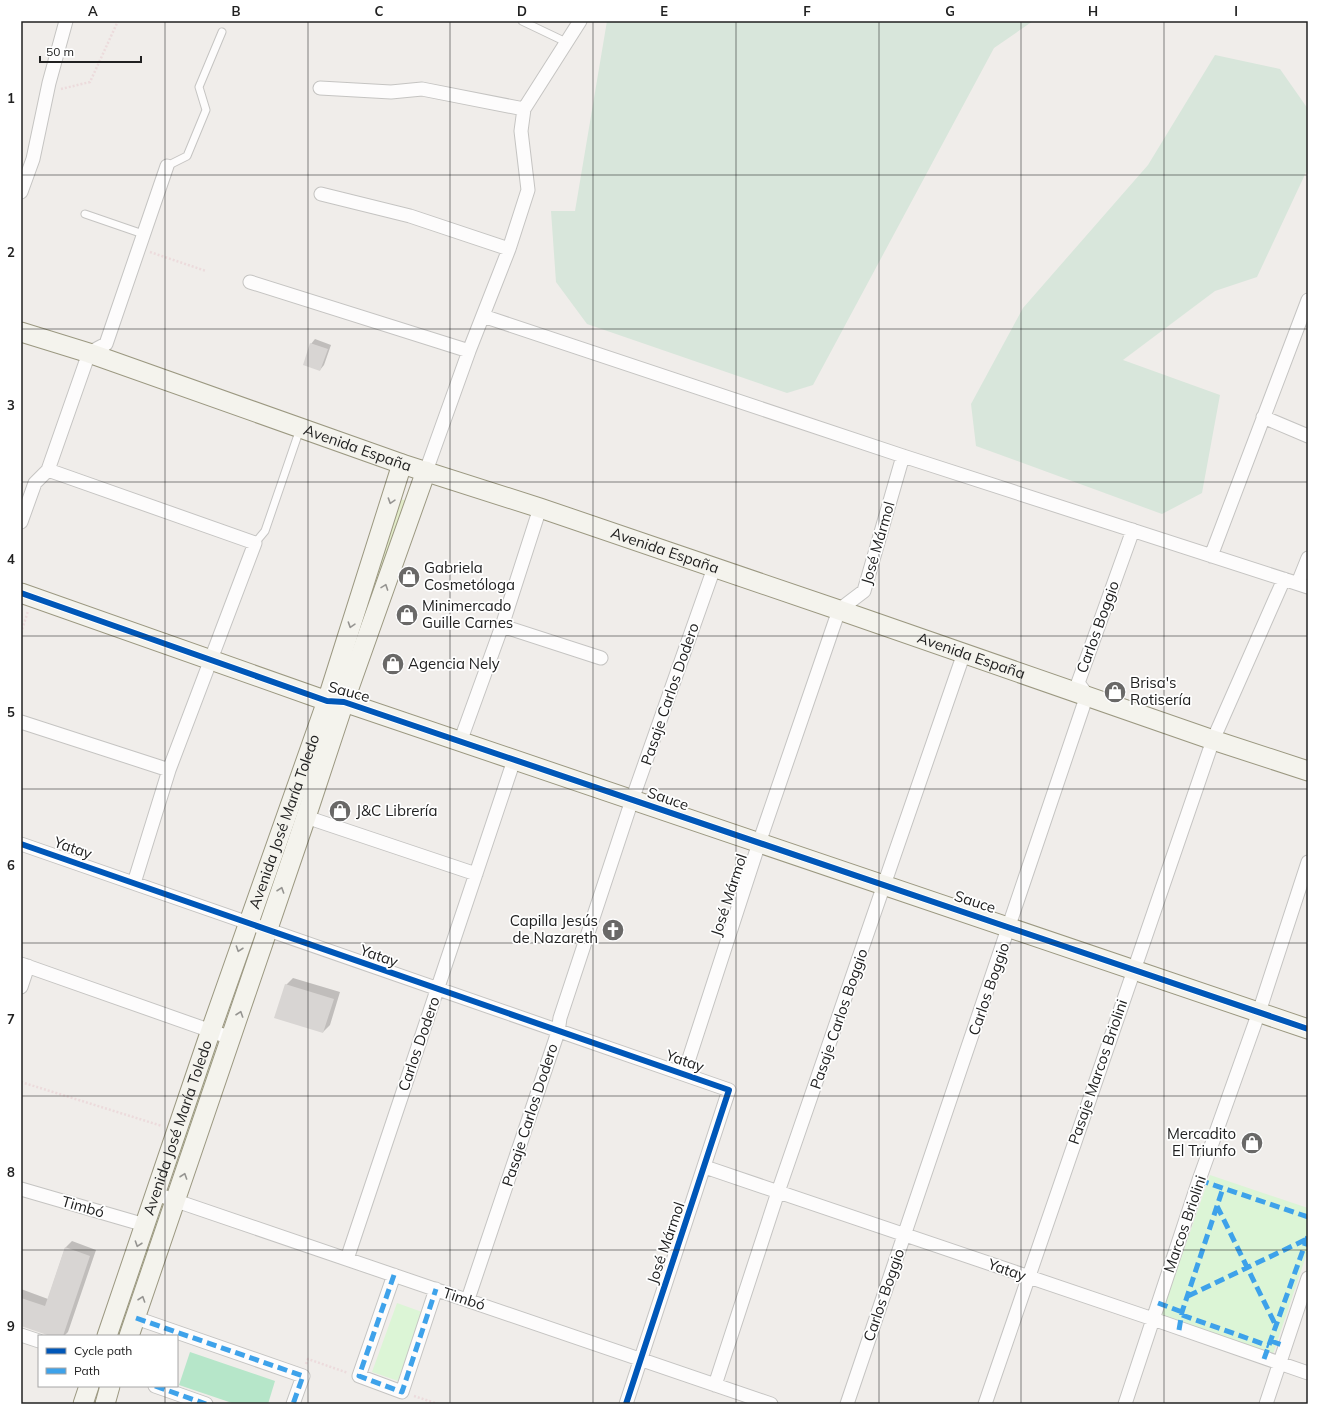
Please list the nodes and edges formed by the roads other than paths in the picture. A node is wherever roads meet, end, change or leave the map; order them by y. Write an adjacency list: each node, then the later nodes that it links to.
1 (66, 21): 9 (street)
2 (522, 21): 5 (lane)
3 (580, 21): 5 (street)
4 (222, 32): 8 (lane)
5 (566, 42): 7 (street)
6 (320, 88): 7 (street)
7 (524, 110): 13 (street)
8 (167, 166): 12 (street)
9 (21, 192)
10 (321, 194): 13 (street)
11 (85, 214): 12 (lane)
12 (143, 234): 19 (street)
13 (509, 249): 16 (street)
14 (250, 282): 18 (street)
15 (1308, 300): 20 (street)
16 (483, 316): 18 (street); 23 (street)
17 (21, 332): 19 (main road, Avenida España)
18 (469, 351): 26 (street)
19 (89, 353): 21 (main road, Avenida España); 25 (street)
20 (1263, 417): 22 (street); 31 (street)
21 (301, 427): 24 (main road, Avenida España); 30 (lane)
22 (1308, 436)
23 (903, 456): 29 (street); 37 (street, José Mármol)
24 (402, 464): 26 (main road, Avenida España); 43 (main road, Avenida José María Toledo, one-way to 43)
25 (48, 470): 28 (street); 30 (street)
26 (426, 472): 27 (main road, Avenida España); 43 (main road, Avenida José María Toledo, one-way to 26)
27 (540, 508): 33 (main road, Avenida España); 38 (street)
28 (21, 522)
29 (1133, 530): 31 (street); 42 (street, Carlos Boggio)
30 (255, 543): 41 (street)
31 (1211, 556): 34 (street)
32 (1308, 558): 35 (street)
33 (714, 568): 37 (main road, Avenida España); 50 (street, Pasaje Carlos Dodero)
34 (1284, 578): 35 (street); 45 (street, Pasaje Marcos Briolini)
35 (1303, 585)
36 (27, 595): 41 (main road, Sauce)
37 (839, 610): 39 (main road, Avenida España); 52 (street, José Mármol)
38 (502, 626): 40 (street); 46 (street)
39 (964, 653): 42 (main road, Avenida España); 57 (street, Pasaje Carlos Boggio)
40 (601, 658)
41 (210, 660): 43 (main road, Sauce); 48 (street)
42 (1087, 695): 45 (main road, Avenida España); 59 (street, Carlos Boggio)
43 (335, 702): 46 (main road, Sauce); 51 (main road, Avenida José María Toledo); 58 (main road, Avenida José María Toledo)
44 (21, 722): 48 (street)
45 (1213, 740): 49 (main road, Avenida España); 62 (street, Pasaje Marcos Briolini)
46 (460, 742): 47 (main road, Sauce)
47 (514, 760): 50 (main road, Sauce); 55 (street, Carlos Dodero)
48 (169, 770): 56 (street)
49 (1308, 771)
50 (632, 800): 52 (main road, Sauce); 68 (street, Pasaje Carlos Dodero)
51 (306, 817): 55 (street); 60 (main road, Avenida José María Toledo, one-way to 51)
52 (759, 843): 57 (main road, Sauce); 70 (street, José Mármol)
53 (21, 844): 56 (street, Yatay)
54 (1308, 862): 65 (street, Marcos Briolini)
55 (476, 874): 64 (street, Carlos Dodero)
56 (134, 883): 58 (street, Yatay)
57 (885, 886): 59 (main road, Sauce); 74 (street, Pasaje Carlos Boggio)
58 (248, 923): 60 (street, Yatay); 67 (main road, Avenida José María Toledo, one-way to 67)
59 (1010, 927): 62 (main road, Sauce); 78 (street, Carlos Boggio)
60 (268, 930): 64 (street, Yatay); 69 (main road, Avenida José María Toledo, one-way to 60)
61 (24, 965): 63 (street); 67 (street)
62 (1134, 969): 65 (main road, Sauce); 81 (street, Pasaje Marcos Briolini)
63 (21, 987)
64 (437, 990): 68 (street, Yatay); 79 (street, Carlos Dodero)
65 (1259, 1012): 66 (main road, Sauce); 86 (street, Marcos Briolini)
66 (1308, 1029)
67 (211, 1030): 69 (street); 75 (main road, Avenida José María Toledo)
68 (558, 1032): 70 (street, Yatay); 84 (street, Pasaje Carlos Dodero)
69 (232, 1038): 76 (main road, Avenida José María Toledo, one-way to 69)
70 (684, 1074): 71 (street, Yatay)
71 (729, 1090): 72 (street, José Mármol)
72 (705, 1167): 74 (street, Yatay); 91 (street, José Mármol)
73 (21, 1189): 77 (street, Timbó)
74 (778, 1192): 78 (street, Yatay); 94 (street, Pasaje Carlos Boggio)
75 (156, 1194): 76 (street, Timbó); 77 (main road, Avenida José María Toledo)
76 (176, 1200): 79 (street, Timbó); 85 (main road, Avenida José María Toledo, one-way to 76)
77 (145, 1225): 88 (main road, Avenida José María Toledo, one-way to 88)
78 (904, 1234): 81 (street, Yatay); 104 (street, Carlos Boggio)
79 (347, 1259): 80 (street, Timbó)
80 (394, 1275): 83 (street, Timbó); 83 (street)
81 (1028, 1277): 86 (street, Yatay); 105 (street, Pasaje Marcos Briolini)
82 (1308, 1278): 92 (street)
83 (436, 1290): 84 (street, Timbó)
84 (468, 1299): 91 (street, Timbó)
85 (136, 1318): 89 (main road, Avenida José María Toledo); 101 (street)
86 (1153, 1319): 92 (street, Yatay); 106 (street, Marcos Briolini)
87 (21, 1335): 90 (street)
88 (107, 1335)
89 (129, 1335)
90 (38, 1341)
91 (640, 1359): 94 (street, Timbó); 102 (street, José Mármol)
92 (1279, 1364): 93 (street, Yatay); 107 (street)
93 (1308, 1373)
94 (715, 1384): 103 (street, Timbó)
95 (89, 1387): 98 (main road)
96 (110, 1387): 99 (main road)
97 (158, 1387): 100 (street)
98 (83, 1404)
99 (105, 1404)
100 (206, 1404)
101 (293, 1404)
102 (626, 1404)
103 (772, 1404)
104 (847, 1404)
105 (985, 1404)
106 (1125, 1404)
107 (1266, 1404)

